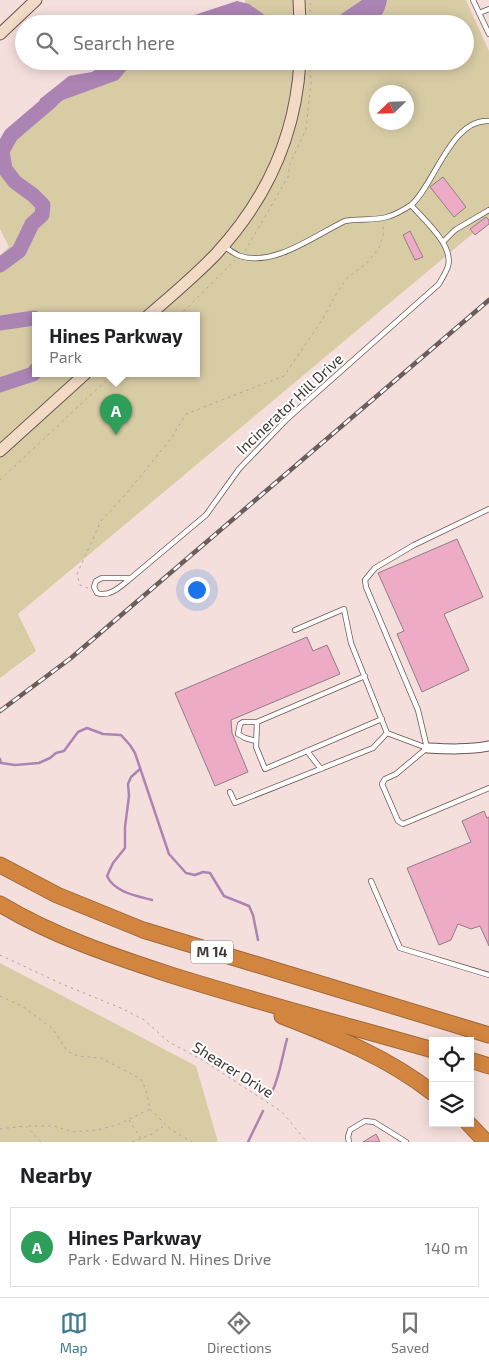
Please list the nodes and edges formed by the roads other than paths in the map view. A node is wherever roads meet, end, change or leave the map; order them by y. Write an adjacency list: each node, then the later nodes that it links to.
1 (36, 0): 6 (street)
2 (299, 0): 7 (street)
3 (473, 0): 5 (lane)
4 (489, 9): 5 (lane)
5 (479, 14): 10 (lane)
6 (20, 15)
7 (302, 15)
8 (15, 20): 9 (street)
9 (0, 34)
10 (489, 34)
11 (299, 70): 16 (street)
12 (489, 121): 13 (lane)
13 (411, 205): 15 (lane, Incinerator Hill Drive); 16 (lane)
14 (489, 210): 15 (lane)
15 (443, 242): 21 (lane, Incinerator Hill Drive)
16 (223, 246): 17 (street)
17 (152, 312)
18 (82, 377): 19 (street)
19 (0, 451)
20 (489, 508): 29 (lane)
21 (131, 578): 21 (lane, Incinerator Hill Drive)
22 (295, 630): 23 (lane)
23 (365, 676): 24 (lane); 25 (lane)
24 (382, 719): 26 (lane); 30 (lane)
25 (257, 722): 27 (lane); 27 (lane)
26 (387, 733): 29 (lane); 31 (lane)
27 (256, 741): 30 (lane)
28 (489, 746): 29 (street)
29 (427, 748): 32 (lane)
30 (307, 751): 31 (lane)
31 (321, 769): 33 (lane)
32 (489, 788)
33 (230, 792)
34 (0, 865): 39 (highway, M 14)
35 (371, 881): 37 (lane)
36 (0, 904): 38 (highway, M 14)
37 (489, 974)
38 (207, 986): 40 (highway, M 14); 43 (highway)
39 (489, 1035)
40 (429, 1049)
41 (474, 1061): 42 (highway)
42 (489, 1066)
43 (429, 1090)
44 (472, 1127): 47 (highway)
45 (349, 1142): 46 (lane)
46 (406, 1142)
47 (486, 1142)

